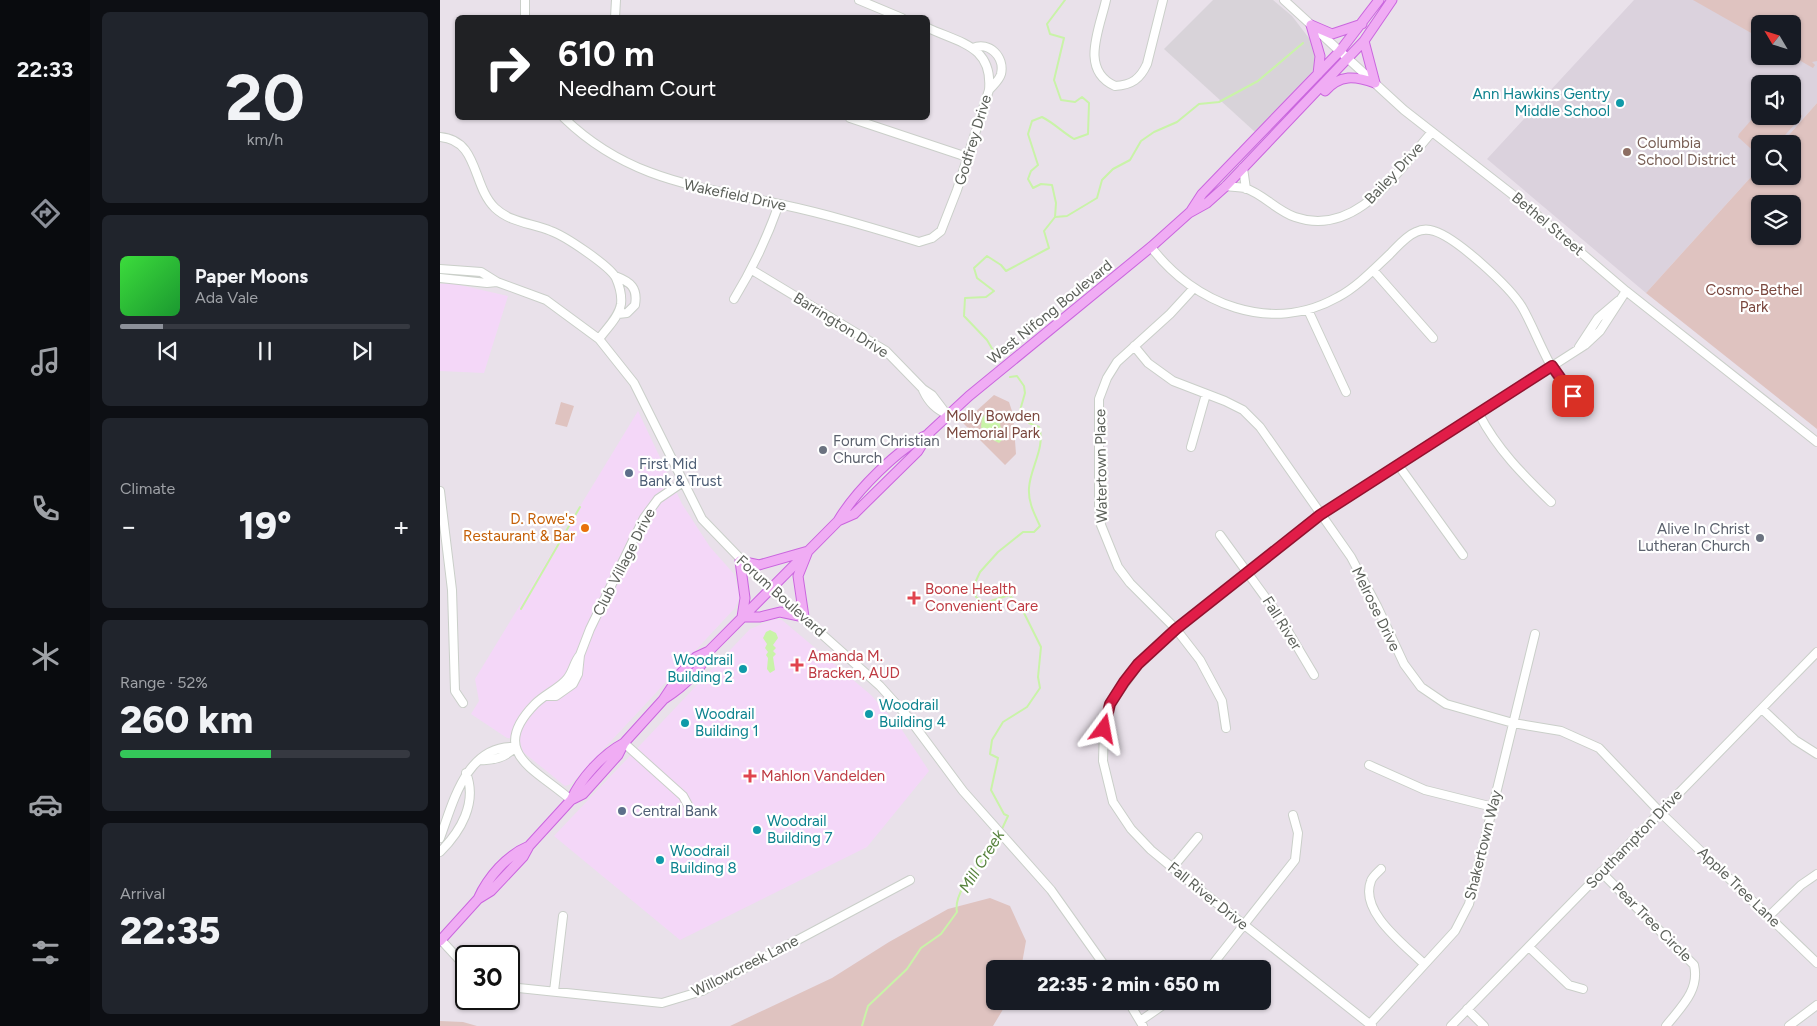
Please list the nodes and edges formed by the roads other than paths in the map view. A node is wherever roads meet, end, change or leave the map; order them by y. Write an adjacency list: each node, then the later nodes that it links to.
1 (525, 0): 9 (street)
2 (616, 0): 10 (street)
3 (859, 0): 11 (street)
4 (1106, 0): 5 (street)
5 (1163, 0)
6 (1284, 0): 13 (street, Bethel Street)
7 (1379, 0): 12 (main road, West Nifong Boulevard)
8 (1392, 0): 15 (main road, West Nifong Boulevard)
9 (525, 15)
10 (615, 15)
11 (895, 15)
12 (1362, 24): 13 (main road); 17 (main road, West Nifong Boulevard)
13 (1311, 25): 17 (street, Bethel Street); 19 (main road)
14 (930, 29): 16 (street, Godfrey Drive)
15 (1364, 40): 18 (main road, West Nifong Boulevard); 20 (main road)
16 (973, 48): 21 (street, Godfrey Drive); 21 (street)
17 (1340, 51): 18 (street, Bethel Street); 19 (main road, West Nifong Boulevard)
18 (1348, 58): 20 (street, Bethel Street); 22 (main road, West Nifong Boulevard)
19 (1318, 74): 32 (main road, West Nifong Boulevard)
20 (1374, 83): 22 (main road); 25 (street, Bethel Street)
21 (989, 90): 27 (street, Godfrey Drive)
22 (1295, 116): 28 (main road, West Nifong Boulevard)
23 (566, 120): 31 (street, Wakefield Drive)
24 (856, 120): 27 (street)
25 (1432, 132): 30 (street, Bailey Drive); 42 (street, Bethel Street)
26 (440, 137): 38 (street)
27 (967, 157): 33 (street, Godfrey Drive)
28 (1244, 168): 29 (main road, West Nifong Boulevard); 30 (street)
29 (1226, 186): 30 (street, Bailey Drive); 32 (main road, West Nifong Boulevard)
30 (1246, 188)
31 (779, 204): 33 (street, Wakefield Drive); 36 (street)
32 (1189, 213): 34 (main road, West Nifong Boulevard)
33 (919, 242)
34 (1151, 247): 41 (street); 54 (main road, West Nifong Boulevard)
35 (440, 269): 40 (street, Forum Boulevard)
36 (752, 270): 43 (street); 54 (street, Barrington Drive)
37 (1373, 270): 44 (street); 46 (street); 49 (street)
38 (615, 276): 45 (street); 45 (street)
39 (440, 278): 40 (street, Forum Boulevard)
40 (497, 282): 47 (street, Forum Boulevard)
41 (1193, 289): 44 (street); 48 (street, Watertown Place)
42 (1626, 291): 49 (street, Fall River Drive); 56 (street, Bethel Street)
43 (734, 299)
44 (1308, 310): 50 (street)
45 (618, 314): 47 (street)
46 (1433, 338)
47 (599, 339): 60 (street, Forum Boulevard)
48 (1134, 346): 51 (street, Melrose Drive); 74 (street, Watertown Place)
49 (1552, 366): 52 (street); 53 (street, Fall River Drive)
50 (1346, 392)
51 (1206, 394): 57 (street); 64 (street, Melrose Drive)
52 (1582, 402)
53 (1479, 414): 59 (street, Fall River Drive); 63 (street)
54 (948, 416): 55 (main road, West Nifong Boulevard)
55 (929, 434): 58 (main road, West Nifong Boulevard); 61 (main road, West Nifong Boulevard)
56 (1817, 442)
57 (1191, 447)
58 (898, 455): 61 (main road); 65 (main road, West Nifong Boulevard)
59 (1399, 466): 64 (street, Fall River Drive); 68 (street)
60 (683, 482): 69 (street, Forum Boulevard); 83 (street, Club Village Drive)
61 (879, 489): 65 (main road, West Nifong Boulevard)
62 (440, 491): 78 (street)
63 (1551, 502)
64 (1320, 515): 70 (street, Fall River Drive); 80 (street, Melrose Drive)
65 (838, 521): 67 (main road, West Nifong Boulevard)
66 (1220, 536): 70 (street, Fall River)
67 (808, 551): 69 (main road); 71 (main road, West Nifong Boulevard); 73 (main road)
68 (1463, 555)
69 (740, 561): 71 (street, Forum Boulevard); 72 (main road)
70 (1248, 571): 74 (street, Fall River Drive); 77 (street, Fall River)
71 (770, 588): 72 (main road, West Nifong Boulevard); 73 (street, Forum Boulevard)
72 (742, 617): 73 (main road); 82 (main road, West Nifong Boulevard)
73 (804, 617): 106 (street, Forum Boulevard)
74 (1176, 629): 81 (street, Watertown Place); 95 (street, Fall River Drive)
75 (1535, 634): 80 (street, Shakertown Way)
76 (1817, 652): 79 (street, Southampton Drive)
77 (1314, 675)
78 (463, 703)
79 (1762, 709): 84 (street); 90 (street, Southampton Drive)
80 (1513, 723): 89 (street, Shakertown Way); 90 (street, Melrose Drive)
81 (1226, 728)
82 (624, 743): 87 (main road, West Nifong Boulevard); 88 (street)
83 (515, 747): 86 (street); 87 (street)
84 (1817, 754)
85 (1369, 765): 89 (street)
86 (466, 773): 93 (street); 94 (street)
87 (572, 800): 103 (main road, West Nifong Boulevard)
88 (689, 807)
89 (1493, 807): 108 (street, Shakertown Way)
90 (1660, 812): 97 (street, Southampton Drive); 101 (street, Apple Tree Lane)
91 (1293, 815): 102 (street)
92 (1198, 837): 95 (street)
93 (440, 838)
94 (440, 852)
95 (1173, 868): 102 (street, Fall River Drive)
96 (1381, 869): 108 (street)
97 (1601, 872): 104 (street, Southampton Drive); 121 (street, Pear Tree Circle)
98 (1817, 874): 101 (street)
99 (910, 880): 112 (street, Willowcreek Lane)
100 (563, 916): 112 (street)
101 (1769, 916): 109 (street, Apple Tree Lane)
102 (1244, 924): 107 (street); 118 (street, Fall River Drive)
103 (441, 940): 105 (street)
104 (1529, 946): 111 (street); 114 (street, Southampton Drive)
105 (455, 955)
106 (1101, 960)
107 (1217, 960)
108 (1424, 964): 118 (street, Shakertown Way)
109 (1817, 964)
110 (520, 988): 112 (street, Willowcreek Lane)
111 (1583, 988)
112 (554, 990)
113 (1817, 1005): 122 (street)
114 (1467, 1009): 119 (street, Southampton Drive); 120 (street)
115 (1133, 1010): 117 (street)
116 (1158, 1010): 117 (street)
117 (1142, 1024)
118 (1371, 1025)
119 (1451, 1026)
120 (1484, 1026)
121 (1666, 1026)
122 (1789, 1026)

